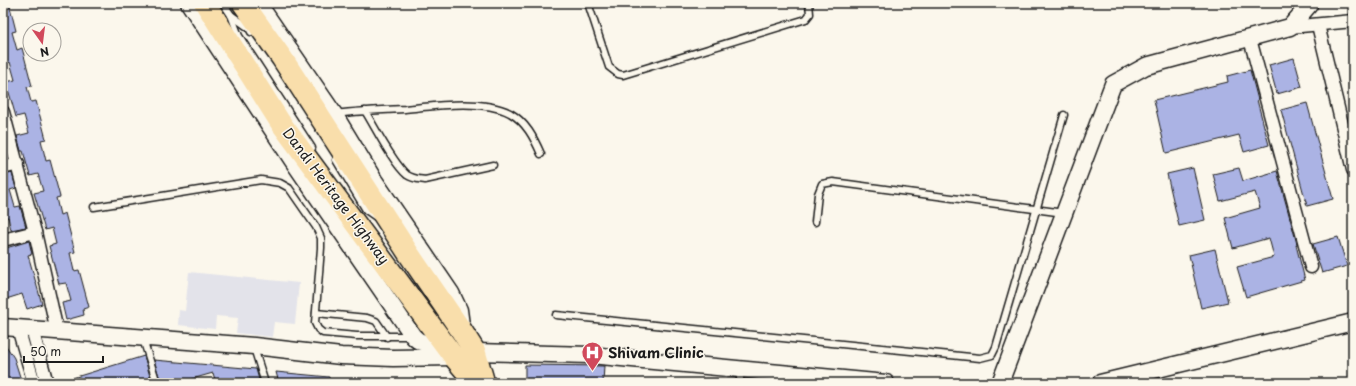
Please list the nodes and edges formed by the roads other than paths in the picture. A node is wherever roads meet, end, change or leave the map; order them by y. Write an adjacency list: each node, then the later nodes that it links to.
1 (189, 3): 39 (street)
2 (205, 3): 43 (highway, Dandi Heritage Highway)
3 (223, 3): 8 (lane)
4 (258, 3): 16 (street)
5 (588, 3): 6 (lane)
6 (809, 3)
7 (1309, 3): 11 (street)
8 (237, 9): 12 (lane); 16 (highway); 20 (lane)
9 (1353, 21): 10 (street)
10 (1318, 24): 11 (street); 24 (street)
11 (1290, 27): 13 (street)
12 (253, 34)
13 (1250, 38): 27 (street); 32 (street)
14 (365, 111): 16 (lane); 19 (lane); 22 (lane)
15 (3, 112): 21 (street)
16 (327, 115): 28 (highway); 37 (street)
17 (1064, 116): 26 (lane)
18 (330, 151): 28 (lane)
19 (541, 154)
20 (317, 155)
21 (18, 164): 23 (street); 30 (street)
22 (493, 166)
23 (3, 168)
24 (1353, 170)
25 (94, 207): 33 (lane)
26 (1037, 209): 27 (lane); 29 (lane); 34 (lane)
27 (1064, 213): 53 (street)
28 (387, 221): 37 (highway)
29 (815, 222)
30 (35, 232): 31 (street); 38 (street)
31 (3, 240)
32 (1311, 266)
33 (316, 313): 40 (lane); 40 (lane)
34 (556, 315)
35 (1353, 322): 54 (street)
36 (18, 328): 38 (street); 46 (street); 47 (street)
37 (461, 330): 44 (highway)
38 (57, 331): 41 (street)
39 (413, 336): 40 (lane); 43 (street)
40 (387, 337)
41 (143, 338): 42 (street); 48 (lane)
42 (254, 346): 43 (street); 49 (lane)
43 (449, 350): 44 (street); 50 (highway, Dandi Heritage Highway)
44 (475, 352): 45 (street); 51 (highway)
45 (740, 376): 52 (street)
46 (34, 383)
47 (46, 383)
48 (157, 383)
49 (265, 383)
50 (476, 383)
51 (484, 383)
52 (886, 383)
53 (1000, 383)
54 (1100, 383)

